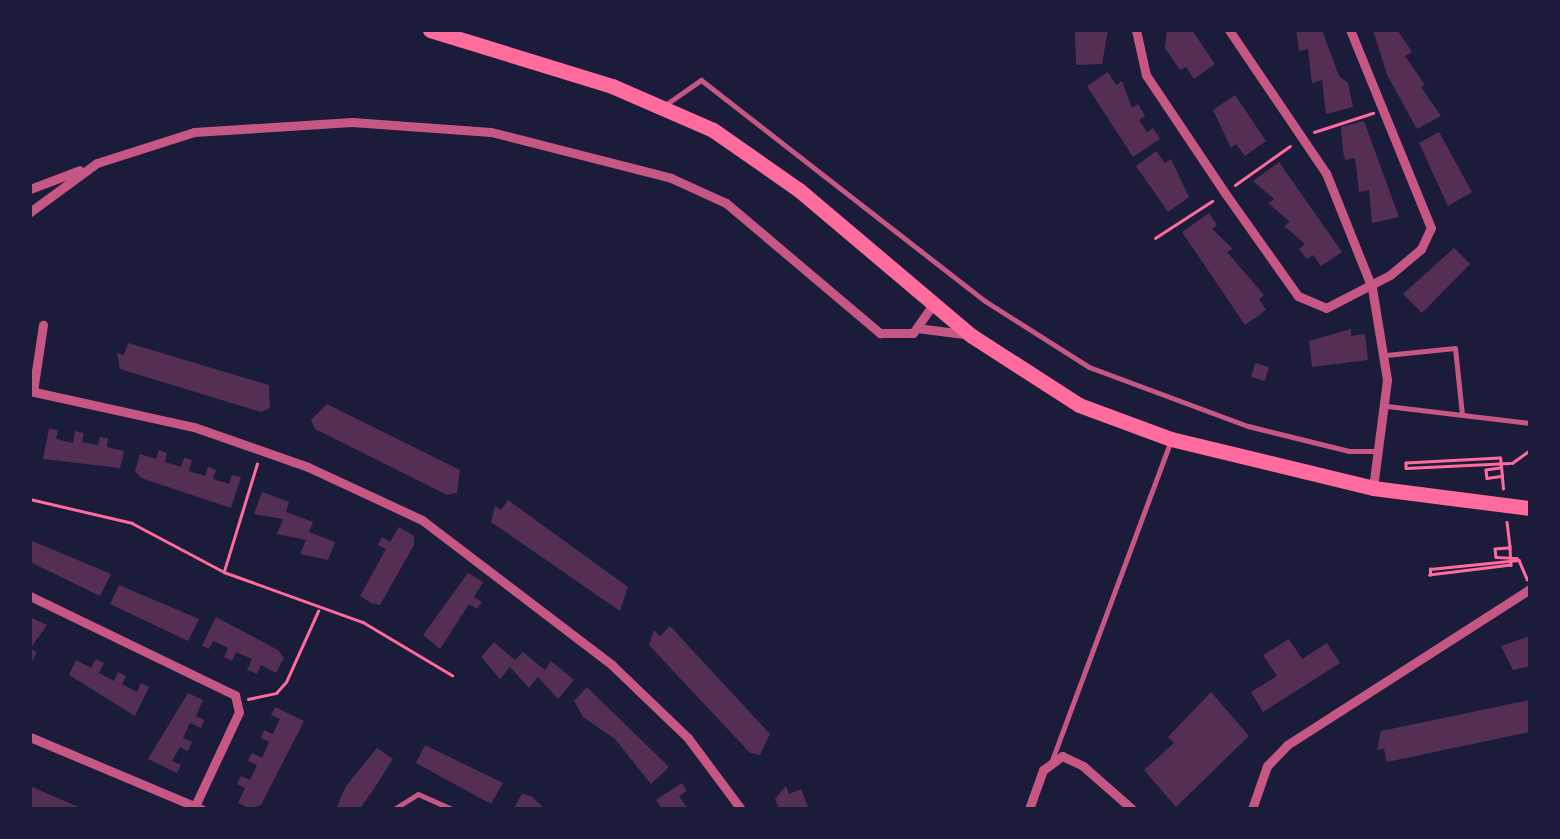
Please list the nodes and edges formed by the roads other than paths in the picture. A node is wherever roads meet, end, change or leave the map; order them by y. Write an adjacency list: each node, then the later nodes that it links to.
1 (430, 30): 5 (main road)
2 (1136, 30): 9 (street)
3 (1229, 30): 9 (street)
4 (1350, 30): 9 (street)
5 (663, 107): 10 (main road); 20 (lane)
6 (97, 164): 7 (street); 8 (street); 12 (street)
7 (30, 189)
8 (30, 212)
9 (1372, 288): 14 (street)
10 (934, 303): 12 (street); 13 (main road)
11 (43, 325): 15 (street)
12 (917, 328): 13 (street)
13 (972, 336): 19 (main road)
14 (1386, 355): 16 (street); 17 (lane)
15 (31, 391): 30 (street)
16 (1387, 406): 17 (lane); 20 (street)
17 (1462, 415): 18 (lane)
18 (1530, 423)
19 (1171, 439): 21 (main road); 26 (lane)
20 (1380, 450): 21 (street)
21 (1373, 488): 22 (main road)
22 (1530, 508)
23 (1530, 587): 33 (street)
24 (30, 596): 27 (street)
25 (30, 737): 27 (street)
26 (1052, 760): 31 (street); 32 (street)
27 (198, 808)
28 (394, 809): 29 (lane)
29 (451, 809)
30 (741, 809)
31 (1028, 809)
32 (1132, 809)
33 (1252, 809)

